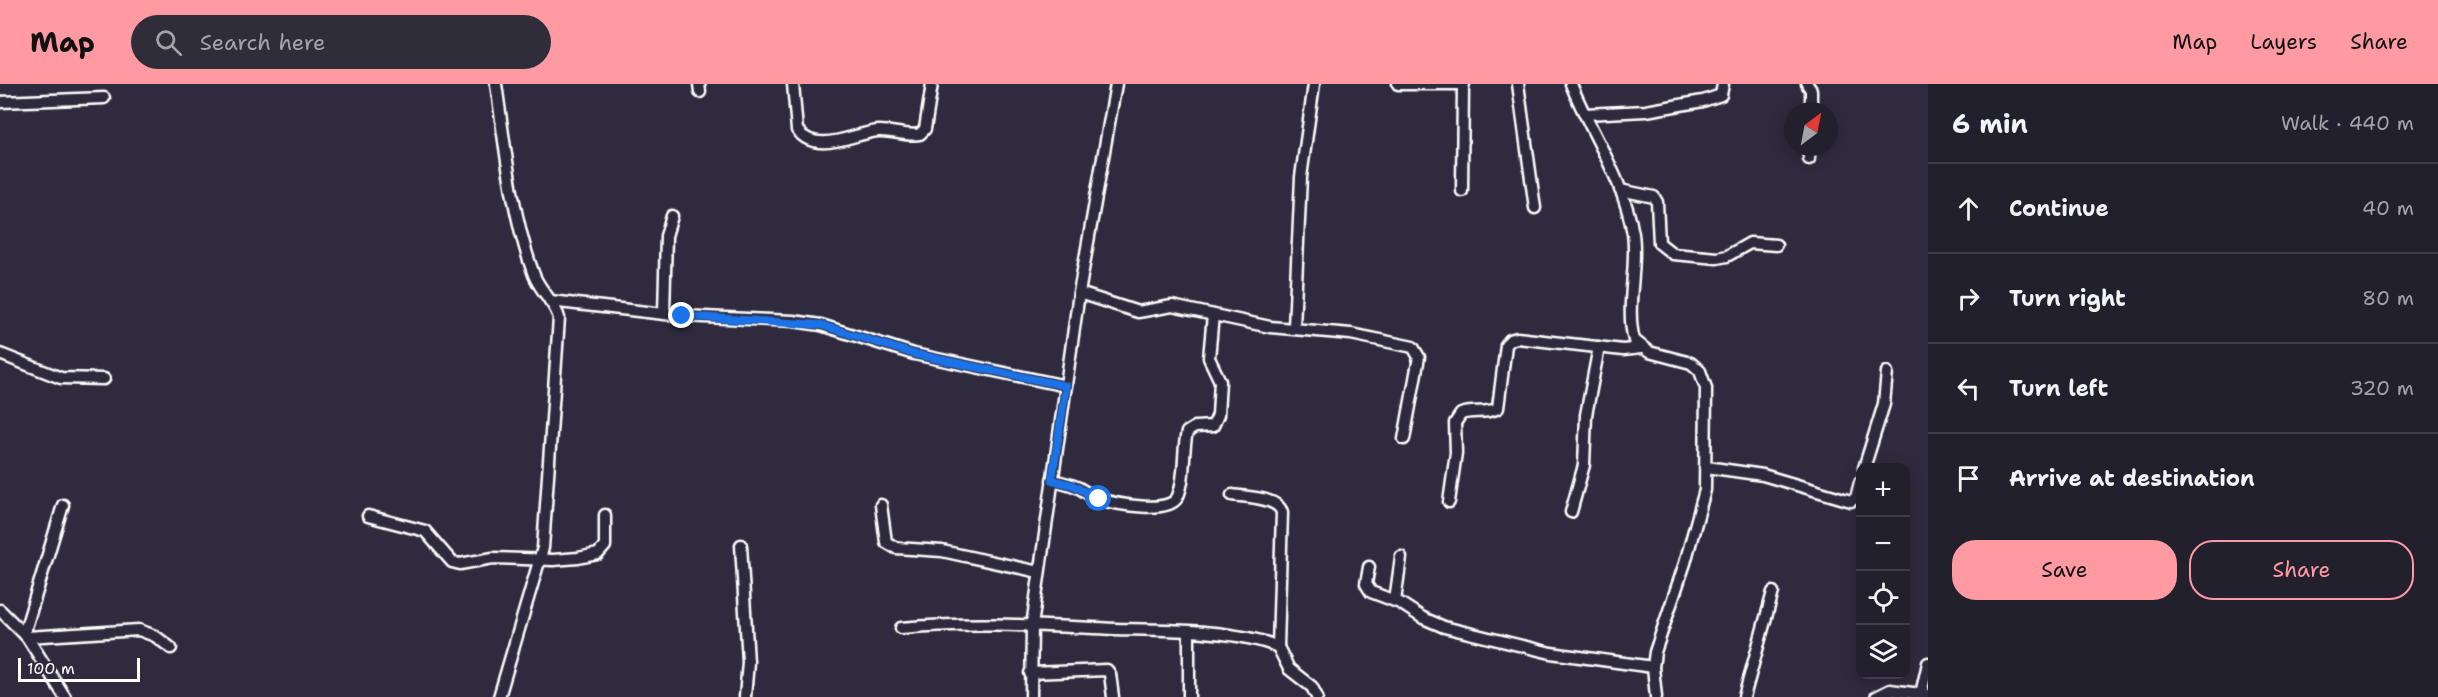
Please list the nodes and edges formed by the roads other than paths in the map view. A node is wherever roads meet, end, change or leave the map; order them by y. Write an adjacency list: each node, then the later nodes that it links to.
1 (496, 84): 23 (street)
2 (793, 84): 3 (street)
3 (932, 84)
4 (1110, 84): 5 (street)
5 (1116, 84): 22 (street)
6 (1314, 84): 26 (street)
7 (1398, 84): 8 (street)
8 (1464, 84): 18 (street)
9 (1518, 84): 19 (street)
10 (1570, 84): 16 (street)
11 (1723, 84): 16 (street)
12 (1807, 84): 15 (street)
13 (104, 98): 14 (street)
14 (0, 102)
15 (1811, 102)
16 (1585, 114): 17 (street)
17 (1620, 190): 21 (street); 28 (street)
18 (1462, 191)
19 (1535, 208)
20 (672, 216): 24 (street)
21 (1776, 245)
22 (1078, 293): 25 (street); 32 (street)
23 (550, 301): 24 (street); 47 (street)
24 (664, 313): 32 (street)
25 (1213, 315): 26 (street); 36 (street)
26 (1294, 327): 33 (street)
27 (1599, 347): 28 (street); 39 (street); 42 (street)
28 (1641, 348): 35 (street)
29 (0, 354): 31 (street)
30 (1887, 372): 34 (street)
31 (104, 379)
32 (1066, 386): 36 (street)
33 (1404, 439)
34 (1866, 463)
35 (1706, 466): 38 (street); 60 (street)
36 (1052, 480): 49 (street)
37 (1232, 495): 57 (street)
38 (1856, 498)
39 (1449, 502)
40 (881, 505): 49 (street)
41 (63, 506): 56 (street)
42 (1571, 512)
43 (605, 515): 47 (street)
44 (368, 516): 47 (street)
45 (741, 545): 65 (street)
46 (1401, 557): 51 (street)
47 (540, 560): 64 (street)
48 (1369, 567): 51 (street)
49 (1039, 572): 53 (street)
50 (1773, 592): 71 (street)
51 (1395, 601): 60 (street)
52 (0, 609): 56 (street)
53 (1032, 626): 54 (street); 55 (street); 61 (street)
54 (901, 628)
55 (1189, 632): 57 (street); 68 (street)
56 (25, 635): 58 (street); 63 (street)
57 (1278, 647): 69 (street)
58 (171, 648)
59 (1928, 663): 62 (street)
60 (1653, 667): 70 (street)
61 (1029, 673): 66 (street); 67 (street)
62 (1924, 694): 72 (street)
63 (65, 697)
64 (500, 697)
65 (745, 697)
66 (1031, 697)
67 (1113, 697)
68 (1189, 697)
69 (1317, 697)
70 (1656, 697)
71 (1744, 697)
72 (1876, 697)

